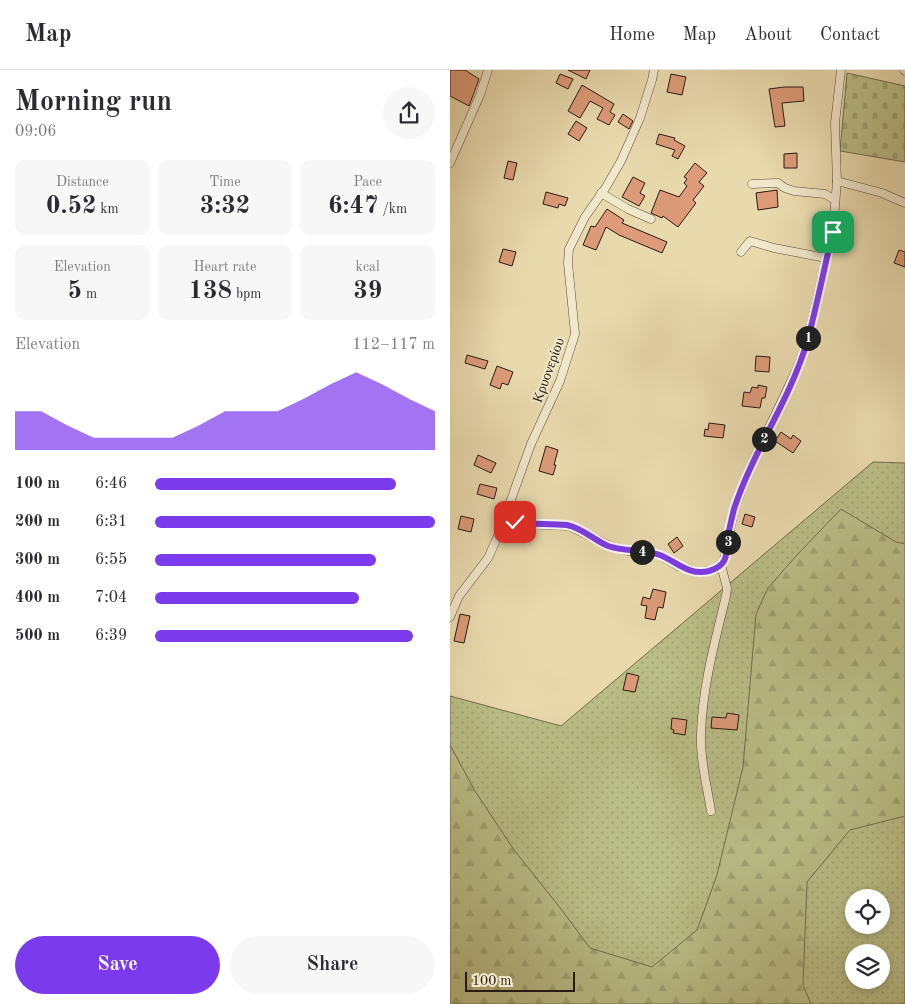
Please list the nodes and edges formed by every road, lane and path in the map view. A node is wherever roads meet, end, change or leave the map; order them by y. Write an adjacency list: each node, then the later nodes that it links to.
1 (488, 70): 4 (street)
2 (654, 70): 7 (street, Κρυονερίου)
3 (841, 70): 5 (street)
4 (450, 163)
5 (837, 181): 8 (street); 9 (street)
6 (752, 184): 8 (street)
7 (601, 193): 10 (street); 13 (street, Κρυονερίου)
8 (835, 200): 12 (street)
9 (905, 203)
10 (651, 219)
11 (741, 252): 12 (street)
12 (826, 258): 14 (street)
13 (504, 518): 14 (street); 15 (street, Κρυονερίου)
14 (721, 565): 16 (street)
15 (450, 617)
16 (711, 811)

